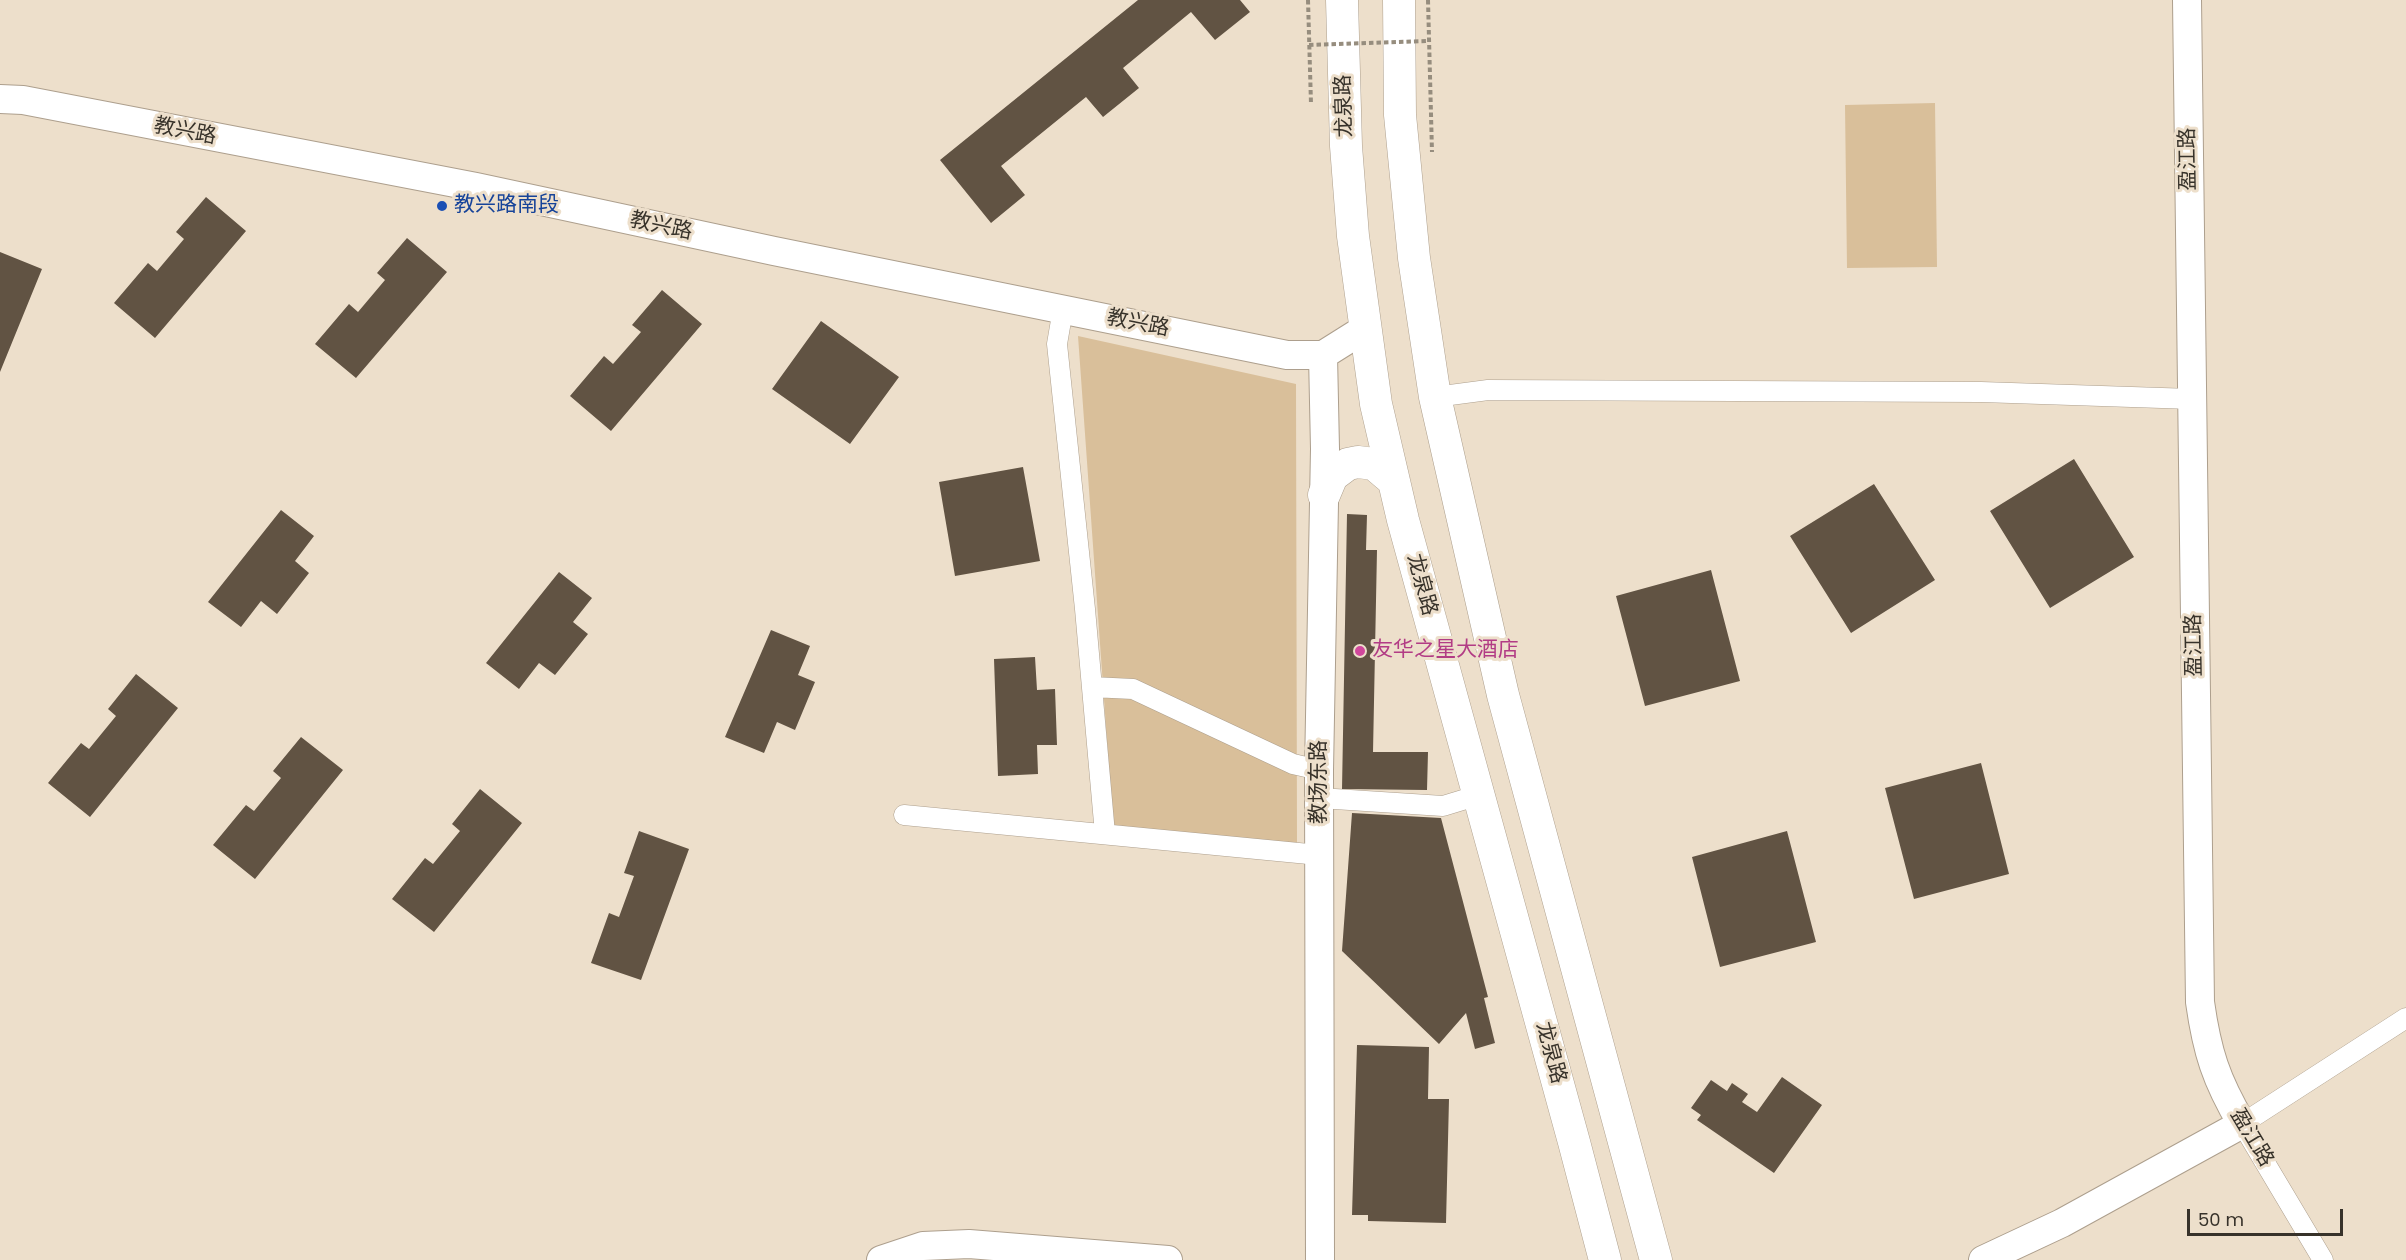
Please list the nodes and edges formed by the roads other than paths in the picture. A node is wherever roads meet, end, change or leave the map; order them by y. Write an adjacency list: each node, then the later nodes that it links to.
1 (1342, 0): 6 (main road, 龙泉路)
2 (1399, 0): 8 (main road)
3 (2187, 0): 9 (street, 盈江路)
4 (0, 99): 5 (street, 教兴路)
5 (1063, 309): 7 (street, 教兴路); 12 (street)
6 (1366, 328): 7 (street); 10 (main road, 龙泉路)
7 (1323, 355): 11 (street, 教场东路)
8 (1435, 397): 9 (street); 24 (main road)
9 (2192, 399): 19 (street, 盈江路)
10 (1394, 481): 11 (main road); 14 (main road, 龙泉路)
11 (1324, 495): 13 (street, 教场东路)
12 (1092, 687): 13 (street); 16 (street)
13 (1319, 784): 14 (street); 17 (street, 教场东路)
14 (1479, 795): 23 (main road, 龙泉路)
15 (904, 815): 16 (street)
16 (1105, 834): 17 (street)
17 (1319, 855): 22 (street, 教场东路)
18 (2406, 1018): 19 (street)
19 (2242, 1124): 25 (street); 26 (street, 盈江路)
20 (881, 1260): 21 (street)
21 (1168, 1260)
22 (1320, 1260)
23 (1605, 1260)
24 (1656, 1260)
25 (1983, 1260)
26 (2323, 1260)

